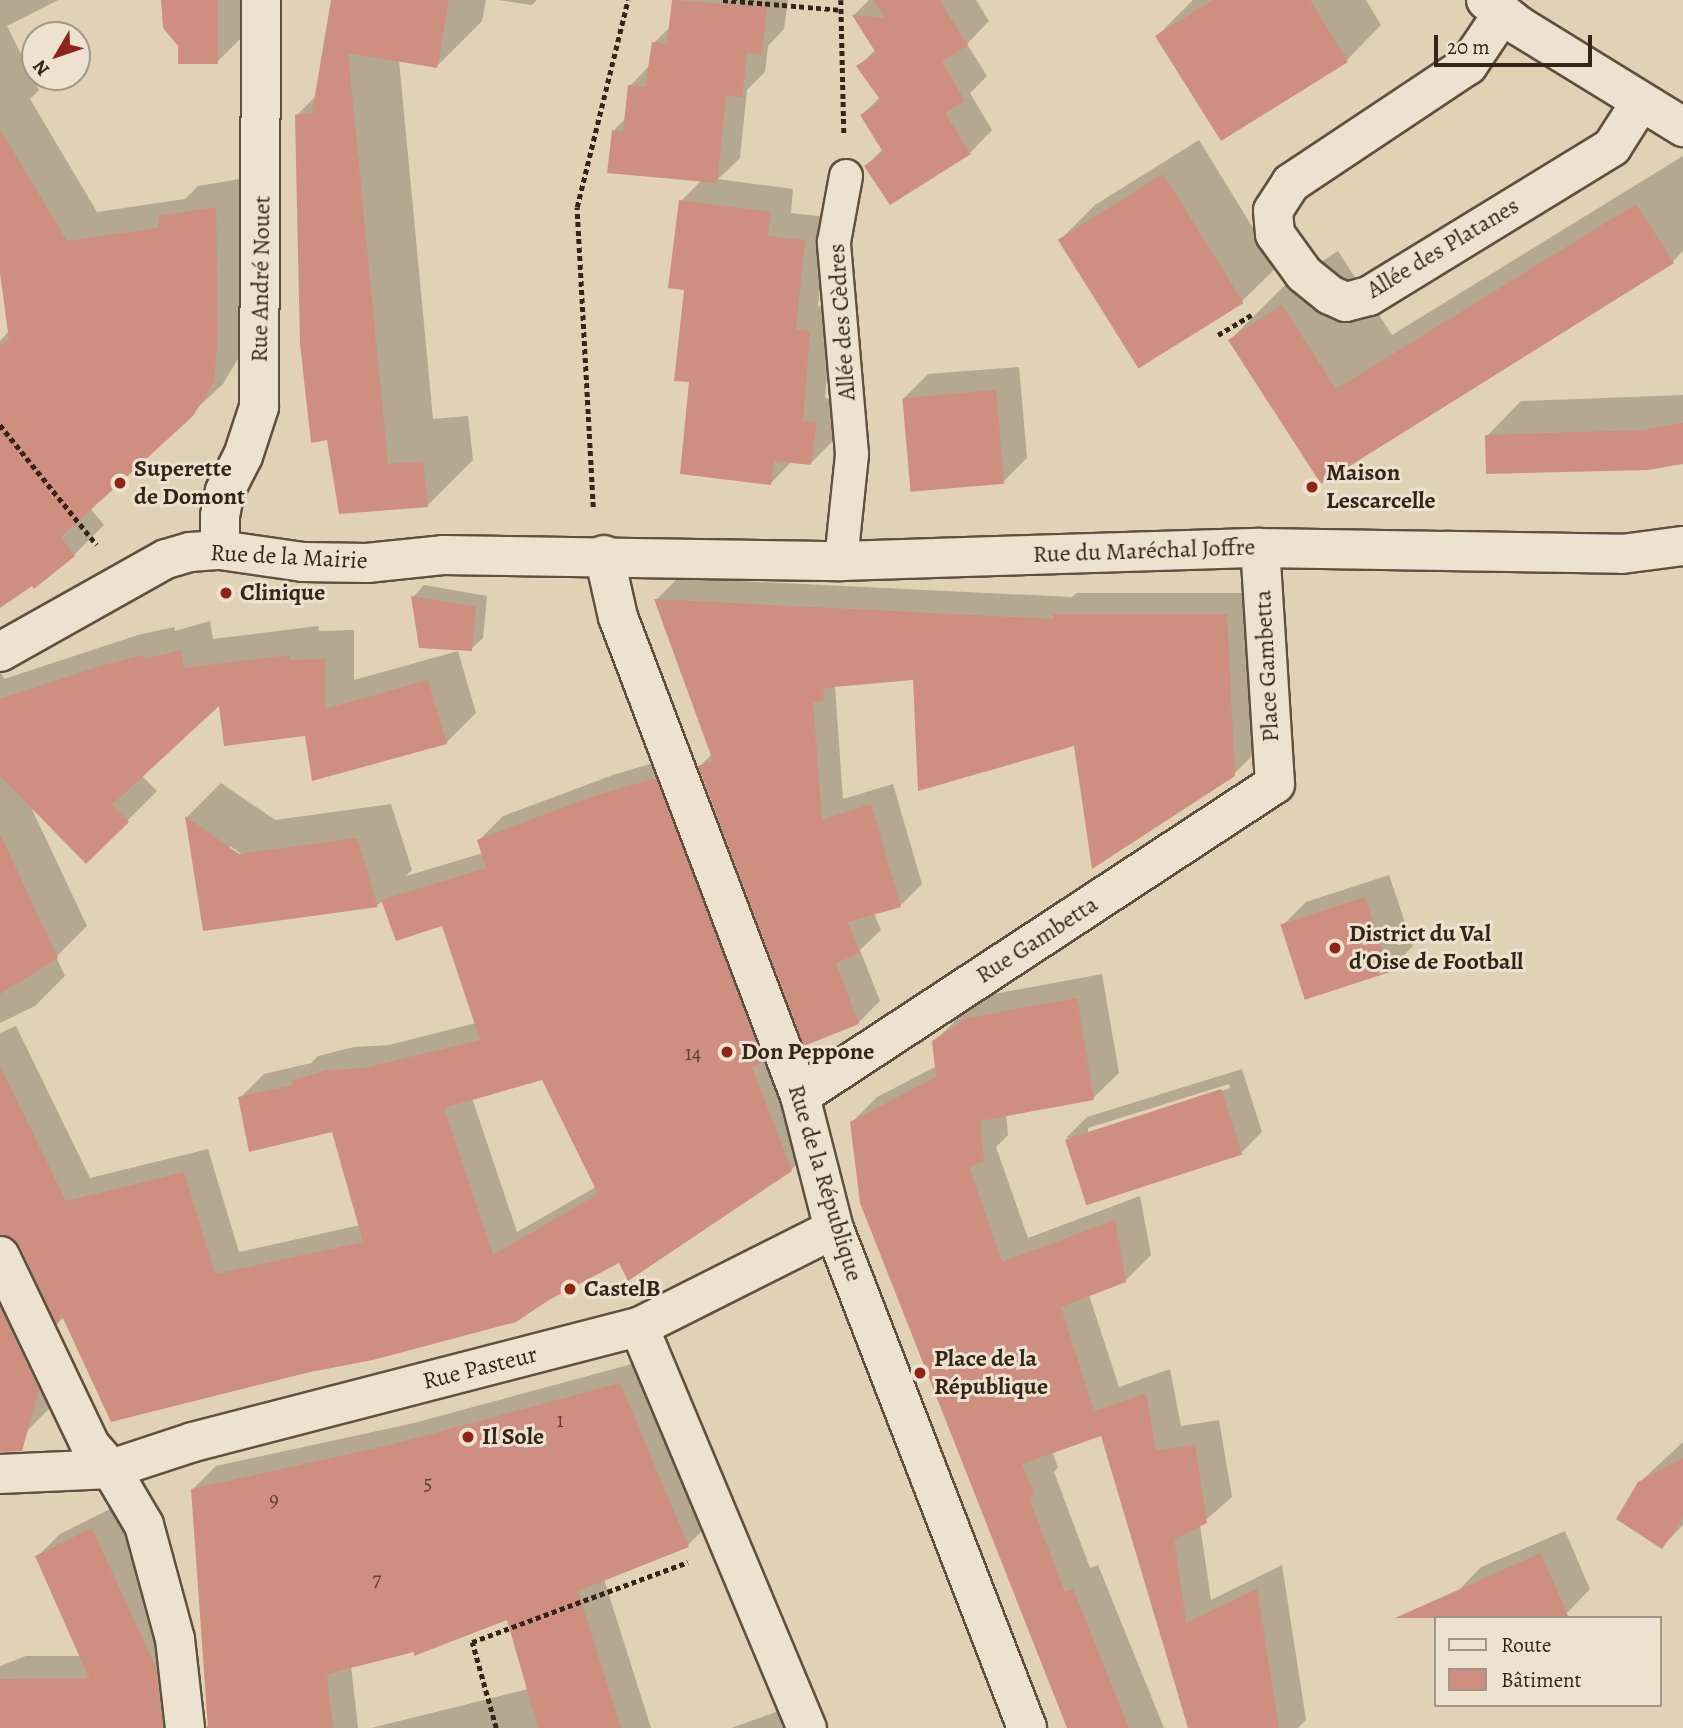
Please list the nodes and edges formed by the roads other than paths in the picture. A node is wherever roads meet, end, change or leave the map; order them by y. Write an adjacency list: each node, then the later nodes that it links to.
1 (261, 0): 8 (street, Rue André Nouet)
2 (1495, 7): 3 (street); 3 (street, Allée des Platanes)
3 (1640, 103): 4 (street)
4 (1683, 127)
5 (846, 177): 10 (lane, Allée des Cèdres)
6 (1683, 546): 7 (street, Rue du Maréchal Joffre)
7 (1260, 548): 10 (street, Rue du Maréchal Joffre); 12 (street, Place Gambetta)
8 (220, 550): 9 (street, Rue de la Mairie); 11 (street, Rue de la Mairie)
9 (604, 555): 10 (street, Rue du Maréchal Joffre); 13 (street, Rue de la République)
10 (841, 561)
11 (0, 652)
12 (1275, 784): 13 (street, Rue Gambetta)
13 (800, 1096): 14 (street, Rue de la République)
14 (834, 1229): 16 (street, Rue Pasteur); 21 (street, Rue de la République)
15 (0, 1256): 17 (street)
16 (639, 1327): 17 (street, Rue Pasteur); 20 (street)
17 (111, 1469): 18 (street, Rue Pasteur); 19 (street)
18 (0, 1474)
19 (185, 1728)
20 (807, 1728)
21 (1027, 1728)

